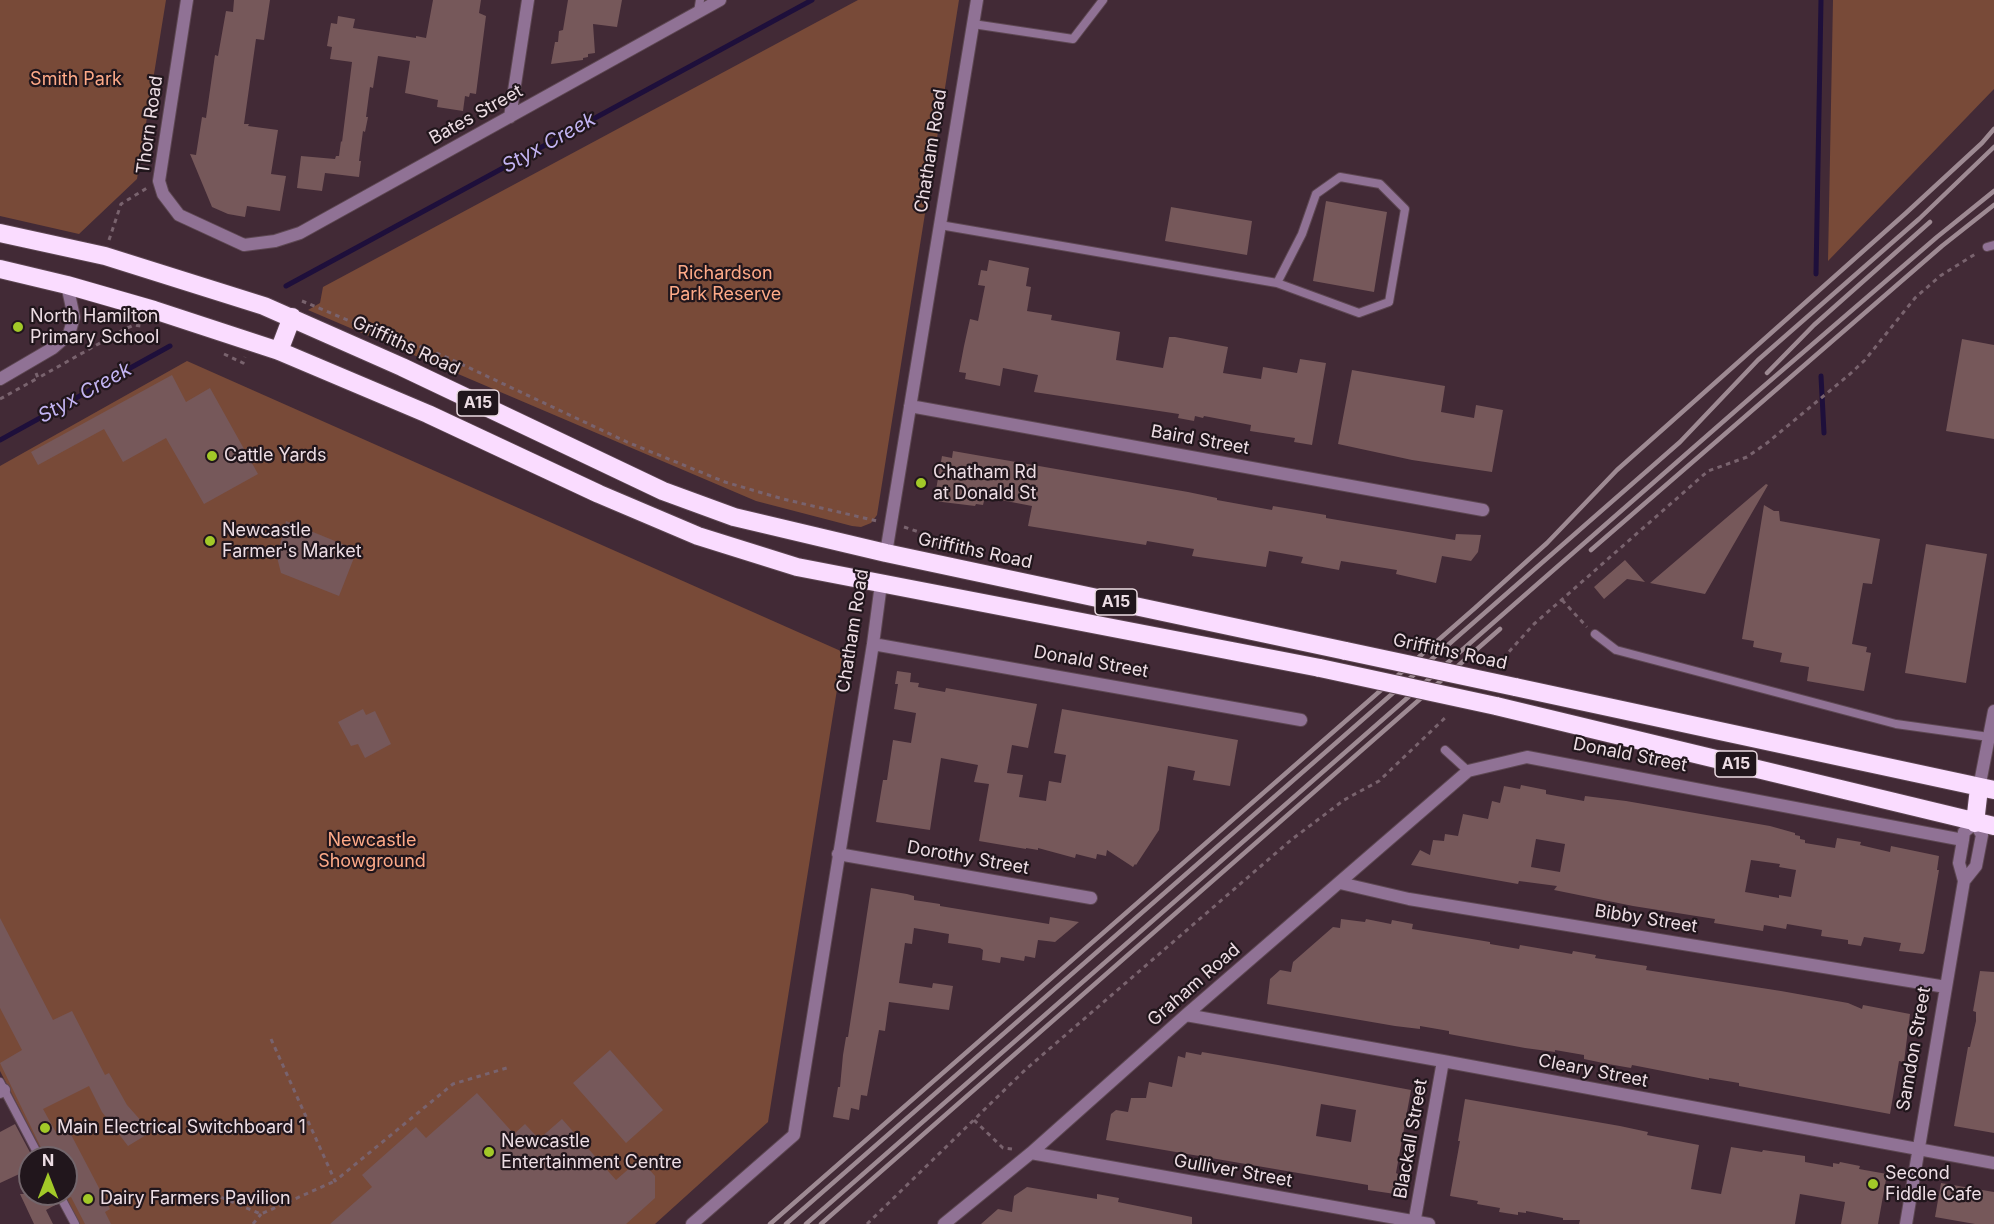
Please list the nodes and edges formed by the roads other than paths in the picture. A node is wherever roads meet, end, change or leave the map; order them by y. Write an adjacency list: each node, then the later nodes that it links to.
1 (187, 0): 11 (street, Thorn Road)
2 (528, 0): 8 (street)
3 (720, 0): 6 (street, Bates Street)
4 (977, 0): 7 (street, Chatham Road)
5 (1103, 0): 7 (lane)
6 (699, 6): 8 (street, Bates Street)
7 (973, 24): 9 (street, Chatham Road)
8 (510, 117): 11 (street, Bates Street)
9 (940, 225): 13 (lane); 18 (street, Chatham Road)
10 (0, 233): 15 (highway, Griffiths Road / A15)
11 (244, 245)
12 (0, 269): 14 (highway, A15)
13 (1277, 283): 13 (lane)
14 (67, 285): 16 (highway, A15); 17 (street)
15 (292, 317): 16 (highway); 20 (highway, Griffiths Road / A15)
16 (279, 351): 21 (highway, A15)
17 (0, 379)
18 (910, 406): 19 (street, Baird Street); 20 (street, Chatham Road)
19 (1483, 510)
20 (886, 553): 21 (highway, Chatham Road); 29 (highway, Griffiths Road / A15, bridge)
21 (881, 584): 23 (street, Chatham Road); 30 (highway, A15, bridge)
22 (1595, 634): 26 (lane)
23 (873, 644): 25 (street, Donald Street); 33 (street, Chatham Road)
24 (1994, 711): 26 (street, Samdon Street)
25 (1301, 720)
26 (1989, 737): 29 (street, Samdon Street)
27 (1444, 750): 28 (lane)
28 (1468, 771): 32 (street, Donald Street); 35 (street, Graham Road)
29 (1987, 789): 30 (highway, Samdon Street)
30 (1975, 823): 31 (highway, A15); 32 (street, Samdon Street); 34 (street, Samdon Street)
31 (1994, 826)
32 (1963, 840): 34 (street, Samdon Street)
33 (838, 854): 36 (street, Dorothy Street); 48 (street, Chatham Road)
34 (1964, 881): 37 (street, Samdon Street)
35 (1340, 883): 37 (street, Bibby Street); 38 (street, Graham Road)
36 (1091, 898)
37 (1946, 987): 42 (street, Samdon Street)
38 (1186, 1015): 39 (street, Cleary Street); 43 (street, Graham Road)
39 (1443, 1061): 42 (street, Cleary Street); 46 (street, Blackall Street)
40 (1, 1088): 41 (lane)
41 (33, 1146)
42 (1918, 1150): 44 (street, Cleary Street); 51 (street, Samdon Street)
43 (1030, 1154): 46 (street, Gulliver Street); 49 (street, Graham Road)
44 (1994, 1163)
45 (65, 1206): 47 (lane)
46 (1414, 1223): 50 (street, Gulliver Street)
47 (75, 1224)
48 (692, 1224)
49 (944, 1224)
50 (1429, 1224)
51 (1906, 1224)

